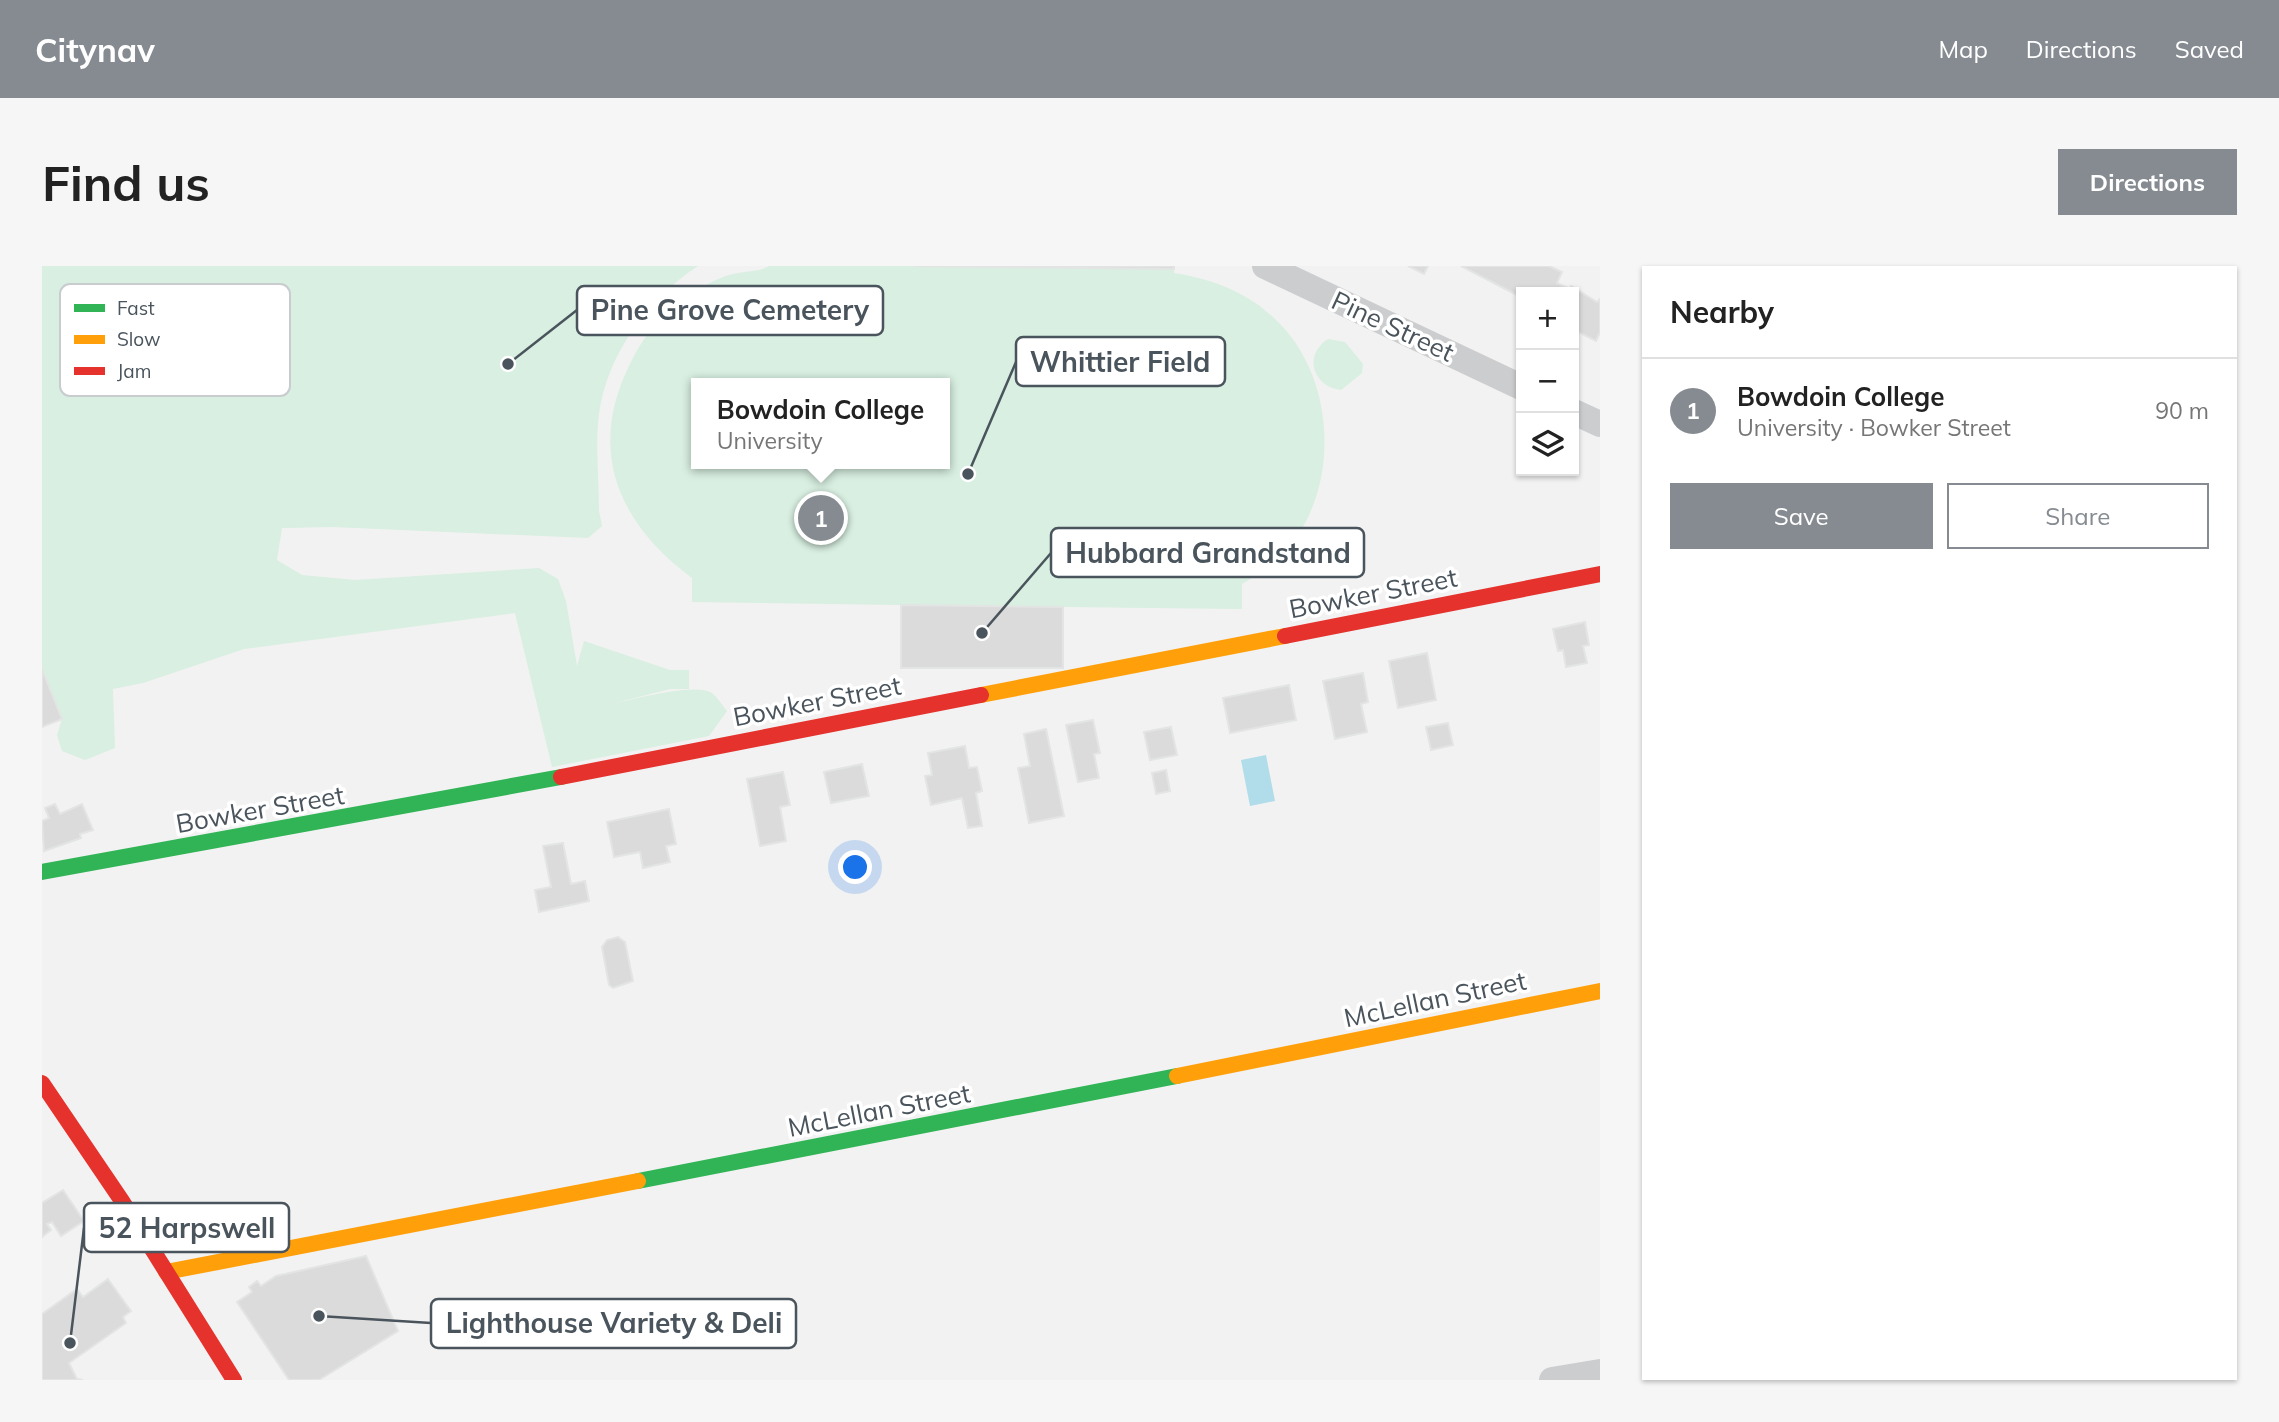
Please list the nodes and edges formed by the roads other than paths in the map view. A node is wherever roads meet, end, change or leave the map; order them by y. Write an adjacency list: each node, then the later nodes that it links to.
1 (1265, 266): 2 (street, Pine Street)
2 (1516, 385)
3 (1576, 413): 4 (street)
4 (1600, 424)
5 (1600, 574): 6 (street, Bowker Street)
6 (42, 872)
7 (1600, 991): 9 (street, McLellan Street)
8 (42, 1083): 9 (street)
9 (166, 1272): 11 (street)
10 (1600, 1372): 12 (street)
11 (234, 1380)
12 (1552, 1380)

